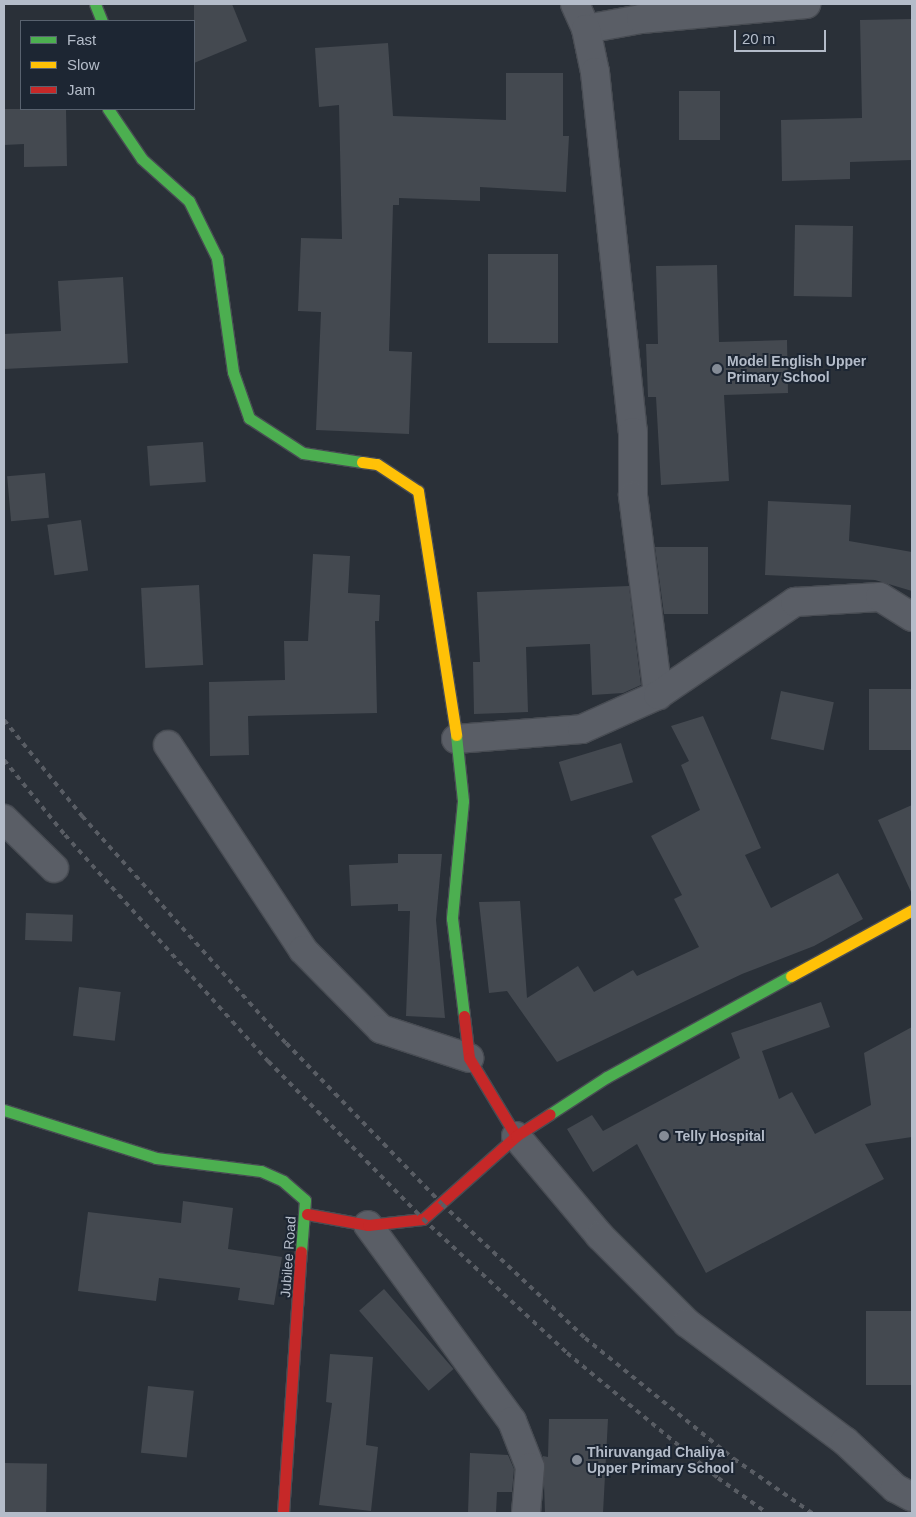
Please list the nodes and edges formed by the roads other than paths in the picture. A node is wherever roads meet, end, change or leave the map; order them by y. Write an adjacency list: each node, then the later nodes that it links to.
1 (95, 4): 4 (street)
2 (574, 4): 5 (street)
3 (796, 5): 5 (street)
4 (102, 20)
5 (586, 29): 8 (street)
6 (109, 110): 9 (street)
7 (912, 617): 8 (street)
8 (658, 695): 9 (street)
9 (456, 740): 14 (street)
10 (168, 745): 14 (street)
11 (4, 819): 12 (street)
12 (54, 868)
13 (912, 910): 16 (street)
14 (470, 1058): 16 (street)
15 (4, 1110): 17 (street, Jubilee Road)
16 (516, 1136): 18 (street); 19 (street)
17 (307, 1214): 18 (street); 20 (street, Jubilee Road)
18 (368, 1224): 21 (street)
19 (912, 1497)
20 (283, 1513)
21 (526, 1513)

